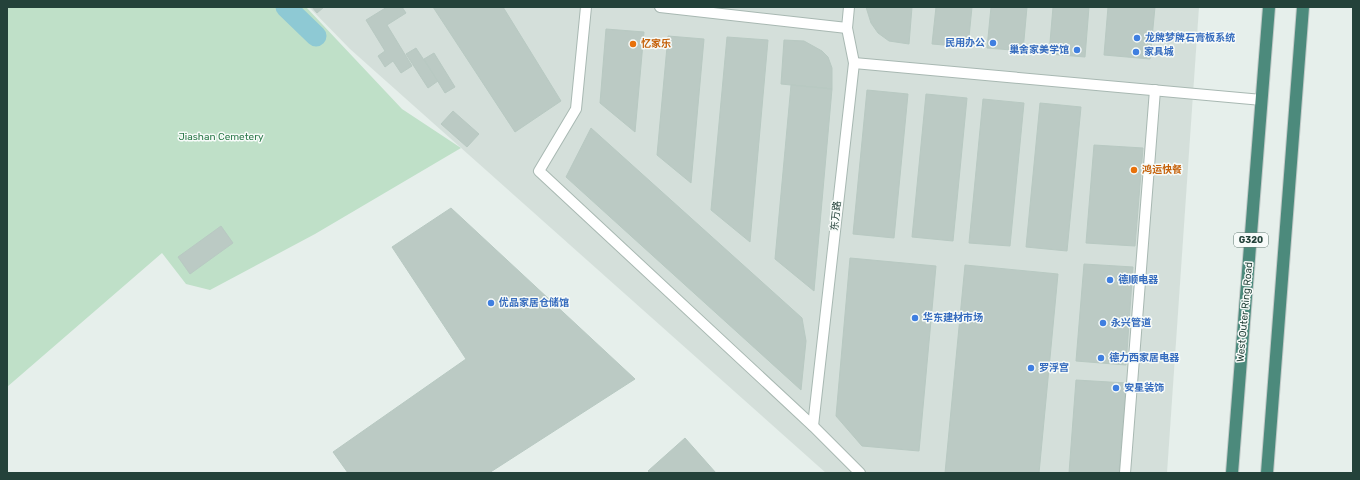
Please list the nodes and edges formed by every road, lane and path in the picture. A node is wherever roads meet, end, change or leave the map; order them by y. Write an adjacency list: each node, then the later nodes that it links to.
1 (586, 7): 10 (lane)
2 (660, 7): 6 (lane)
3 (849, 7): 6 (lane, 东万路)
4 (1269, 7): 9 (highway, West Outer Ring Road / G320)
5 (1303, 7): 14 (highway)
6 (848, 28): 7 (lane, 东万路)
7 (854, 63): 8 (lane); 10 (lane, 东万路)
8 (1155, 90): 9 (lane); 12 (lane)
9 (1262, 100): 13 (highway, West Outer Ring Road / G320)
10 (813, 426): 11 (lane)
11 (860, 473)
12 (1125, 473)
13 (1232, 473)
14 (1267, 473)

